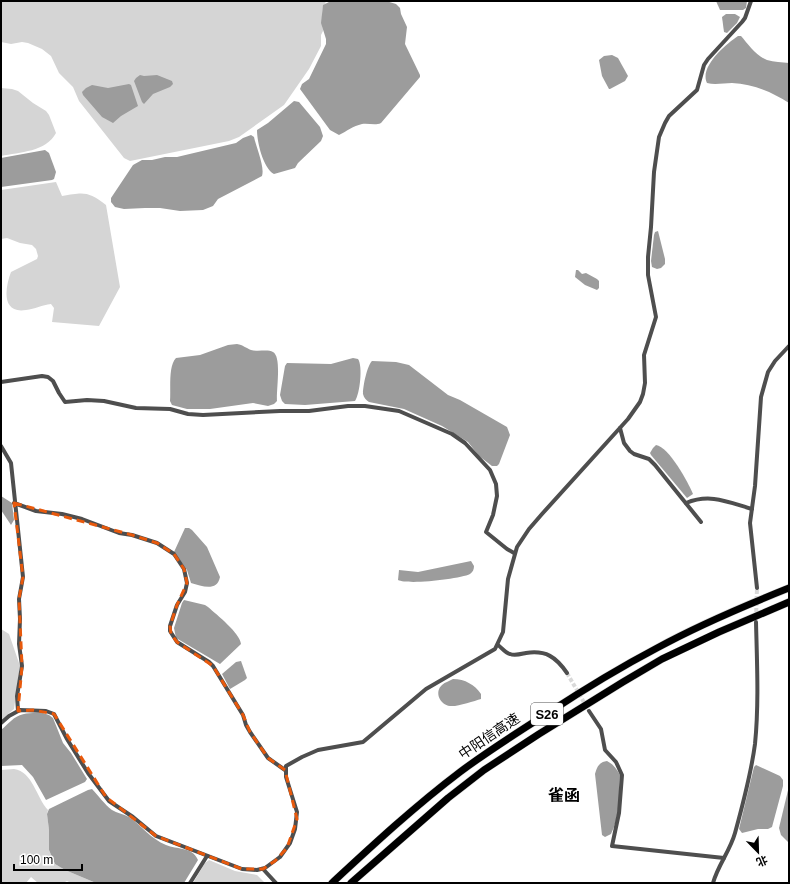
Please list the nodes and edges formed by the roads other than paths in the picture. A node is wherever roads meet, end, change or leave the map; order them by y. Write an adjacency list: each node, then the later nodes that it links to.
1 (751, 1): 4 (street)
2 (789, 346): 8 (street)
3 (1, 382): 10 (street)
4 (620, 428): 7 (street); 10 (street)
5 (1, 446): 6 (street)
6 (14, 503): 17 (street); 20 (street)
7 (686, 503): 8 (street); 9 (street)
8 (752, 508): 11 (street)
9 (702, 522)
10 (514, 553): 15 (street)
11 (757, 588)
12 (789, 588): 26 (highway, 中阳信高速 / S26)
13 (789, 602): 27 (highway, 中阳信高速 / S26)
14 (756, 622): 22 (street)
15 (498, 644): 16 (street); 20 (street)
16 (567, 673)
17 (18, 711): 19 (street); 21 (street)
18 (589, 711): 22 (street)
19 (1, 723)
20 (285, 770): 23 (street)
21 (207, 856): 23 (street); 24 (street)
22 (724, 858): 28 (street)
23 (262, 869): 25 (street)
24 (190, 883)
25 (276, 883)
26 (332, 883)
27 (351, 883)
28 (713, 883)

